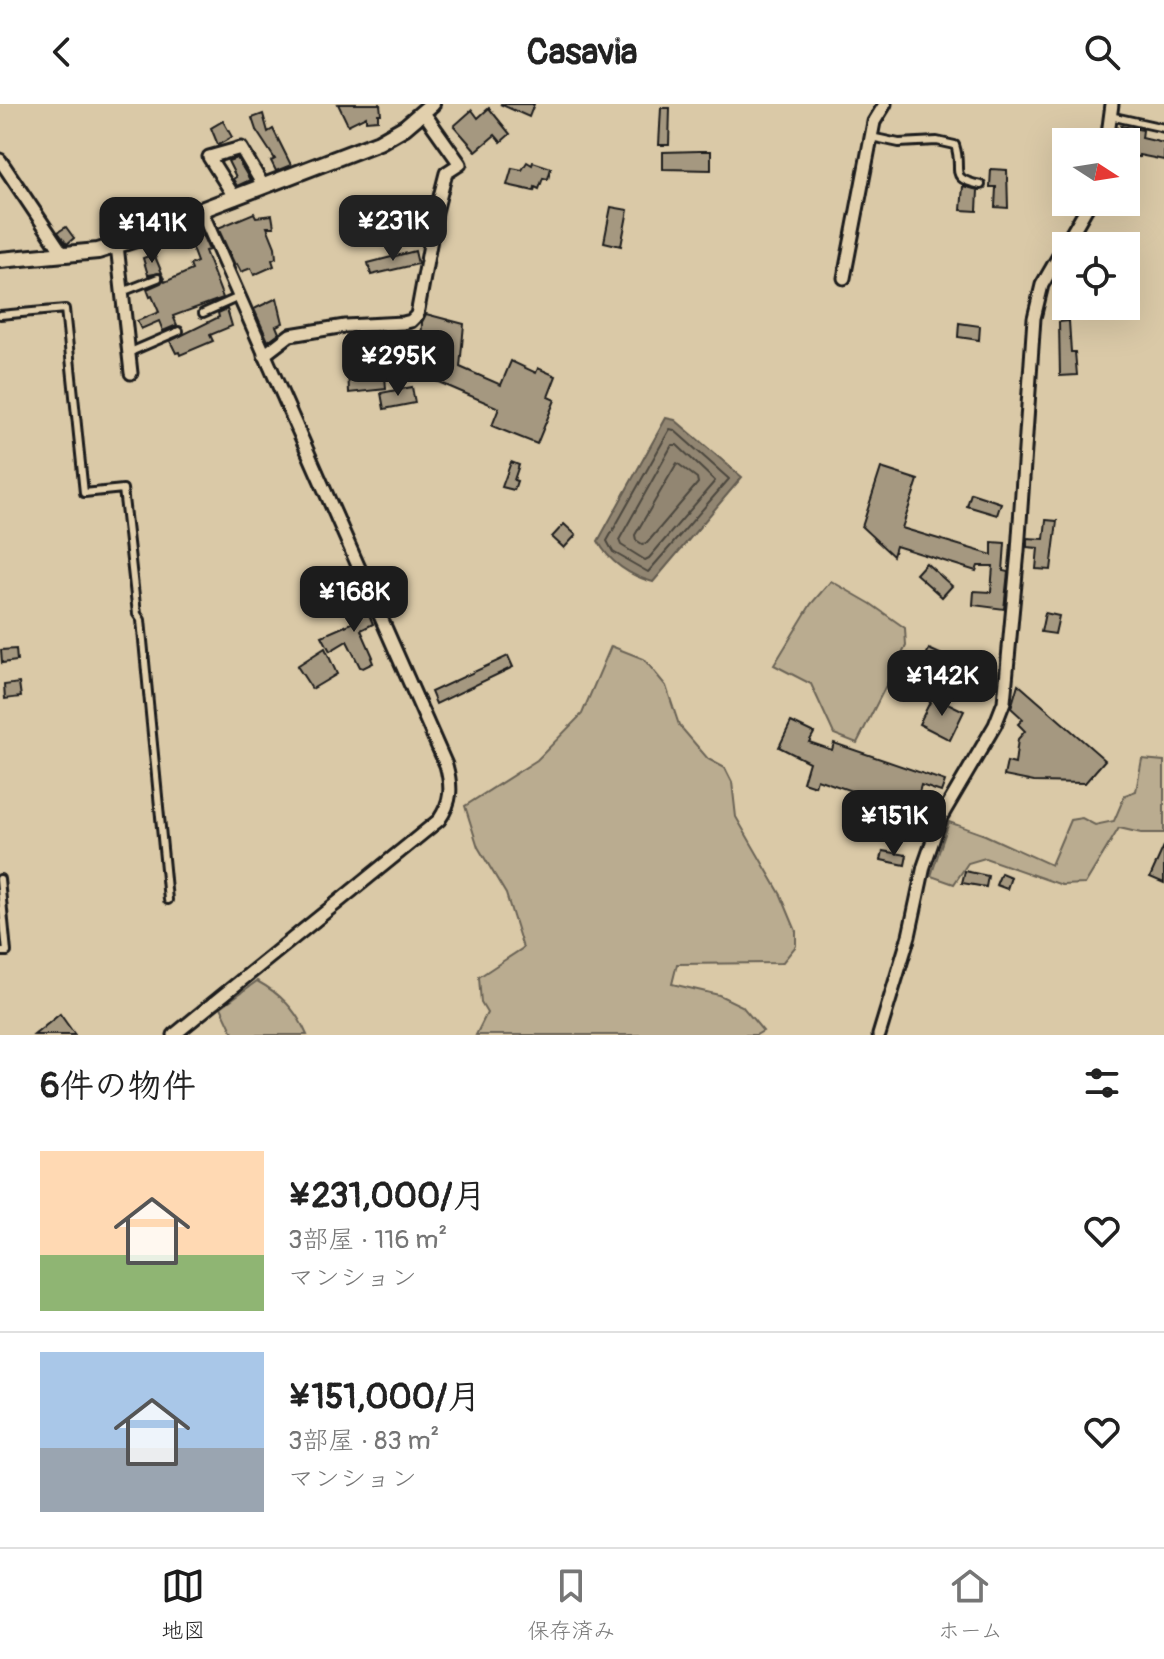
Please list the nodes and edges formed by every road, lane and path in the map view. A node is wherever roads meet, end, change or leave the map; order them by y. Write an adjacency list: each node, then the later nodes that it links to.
1 (885, 104): 5 (street)
2 (424, 107): 8 (street); 23 (street)
3 (1111, 110): 4 (lane)
4 (1164, 128)
5 (871, 137): 7 (lane); 16 (street)
6 (0, 160): 13 (street)
7 (981, 185)
8 (264, 187): 9 (street); 9 (street)
9 (235, 198): 10 (street)
10 (201, 210): 12 (street); 18 (street)
11 (1082, 216): 30 (street)
12 (117, 245): 13 (street); 17 (street)
13 (63, 254): 14 (street)
14 (0, 260)
15 (158, 278): 17 (lane)
16 (844, 278)
17 (122, 292): 22 (street)
18 (239, 297): 19 (lane); 23 (street)
19 (203, 313)
20 (0, 315): 27 (lane)
21 (179, 331): 22 (lane)
22 (128, 353): 24 (street)
23 (264, 355): 29 (street)
24 (131, 373)
25 (0, 879): 26 (lane)
26 (1, 895): 28 (lane)
27 (168, 900)
28 (0, 952)
29 (174, 1035)
30 (879, 1035)

